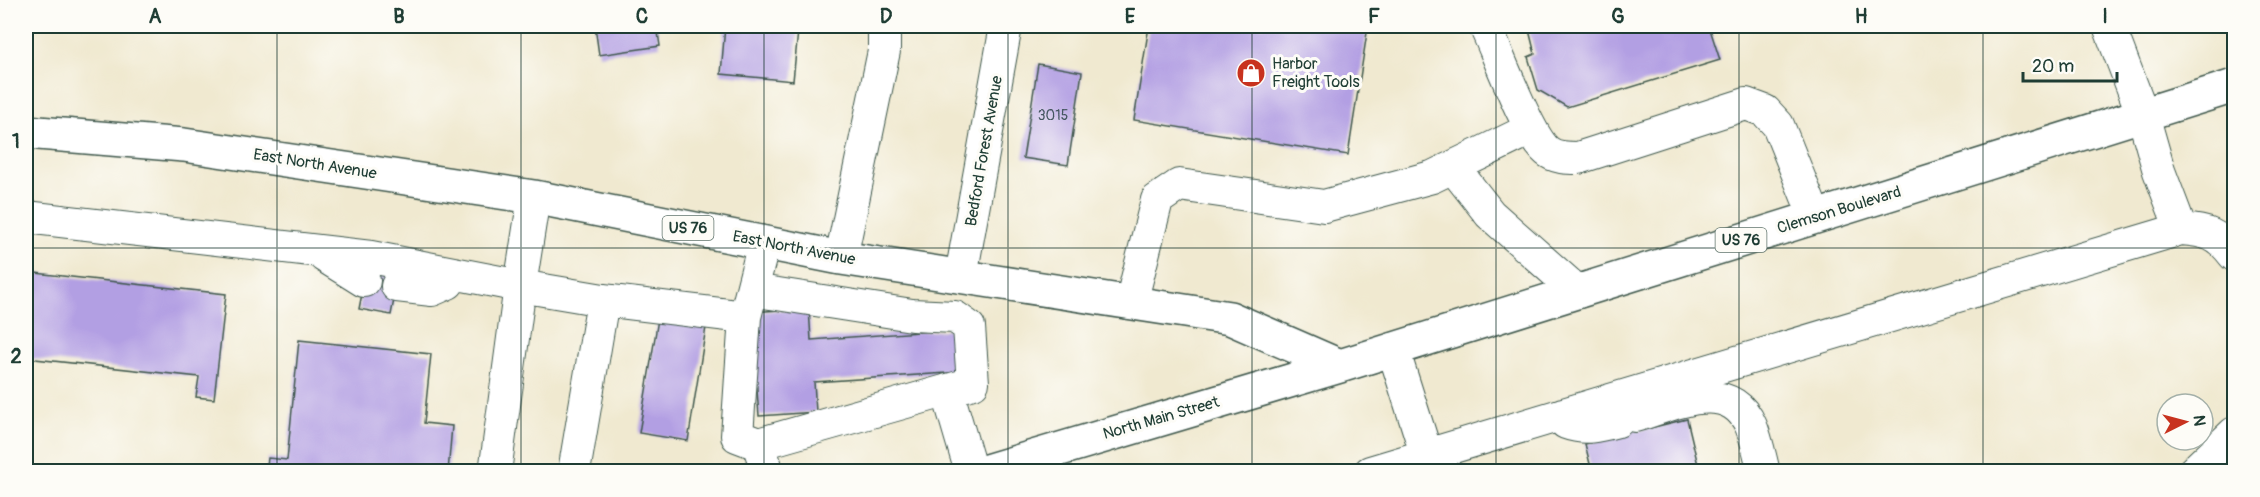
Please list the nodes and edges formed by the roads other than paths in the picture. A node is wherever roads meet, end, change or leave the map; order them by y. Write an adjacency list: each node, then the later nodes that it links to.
1 (884, 26): 17 (street)
2 (1006, 26): 19 (street, Bedford Forest Avenue)
3 (1485, 26): 7 (street)
4 (2109, 26): 6 (street)
5 (2235, 86): 6 (main road, Clemson Boulevard / US 76)
6 (2143, 115): 12 (main road, Clemson Boulevard / US 76); 13 (street)
7 (1531, 129): 9 (street); 12 (street)
8 (26, 132): 10 (main road, East North Avenue / US 76)
9 (1453, 167): 23 (street); 26 (street)
10 (534, 197): 14 (main road, East North Avenue / US 76); 22 (street)
11 (26, 217): 15 (street)
12 (1815, 217): 23 (main road, Clemson Boulevard / US 76)
13 (2181, 229): 16 (street); 31 (street)
14 (764, 243): 17 (main road, East North Avenue / US 76); 25 (street)
15 (316, 250): 18 (street); 20 (street)
16 (2235, 255)
17 (841, 258): 19 (main road, East North Avenue / US 76)
18 (464, 275): 21 (street); 22 (street)
19 (953, 275): 26 (main road, East North Avenue / US 76); 27 (street, Bedford Forest Avenue)
20 (364, 281)
21 (396, 286)
22 (520, 286): 24 (street); 35 (street)
23 (1578, 292): 28 (main road, Clemson Boulevard / US 76)
24 (603, 300): 25 (street); 36 (street)
25 (748, 303): 27 (street); 33 (street)
26 (1131, 303): 29 (main road, East North Avenue / US 76)
27 (935, 316): 30 (street)
28 (1393, 349): 29 (main road, Clemson Boulevard / US 76); 34 (street)
29 (1340, 366): 38 (main road, North Main Street)
30 (947, 390): 33 (street); 37 (street)
31 (1563, 414): 34 (street); 40 (street)
32 (2235, 433): 41 (street)
33 (763, 458)
34 (1429, 463): 39 (street)
35 (495, 471)
36 (574, 471)
37 (971, 471)
38 (983, 471)
39 (1370, 471)
40 (1764, 471)
41 (2193, 471)

